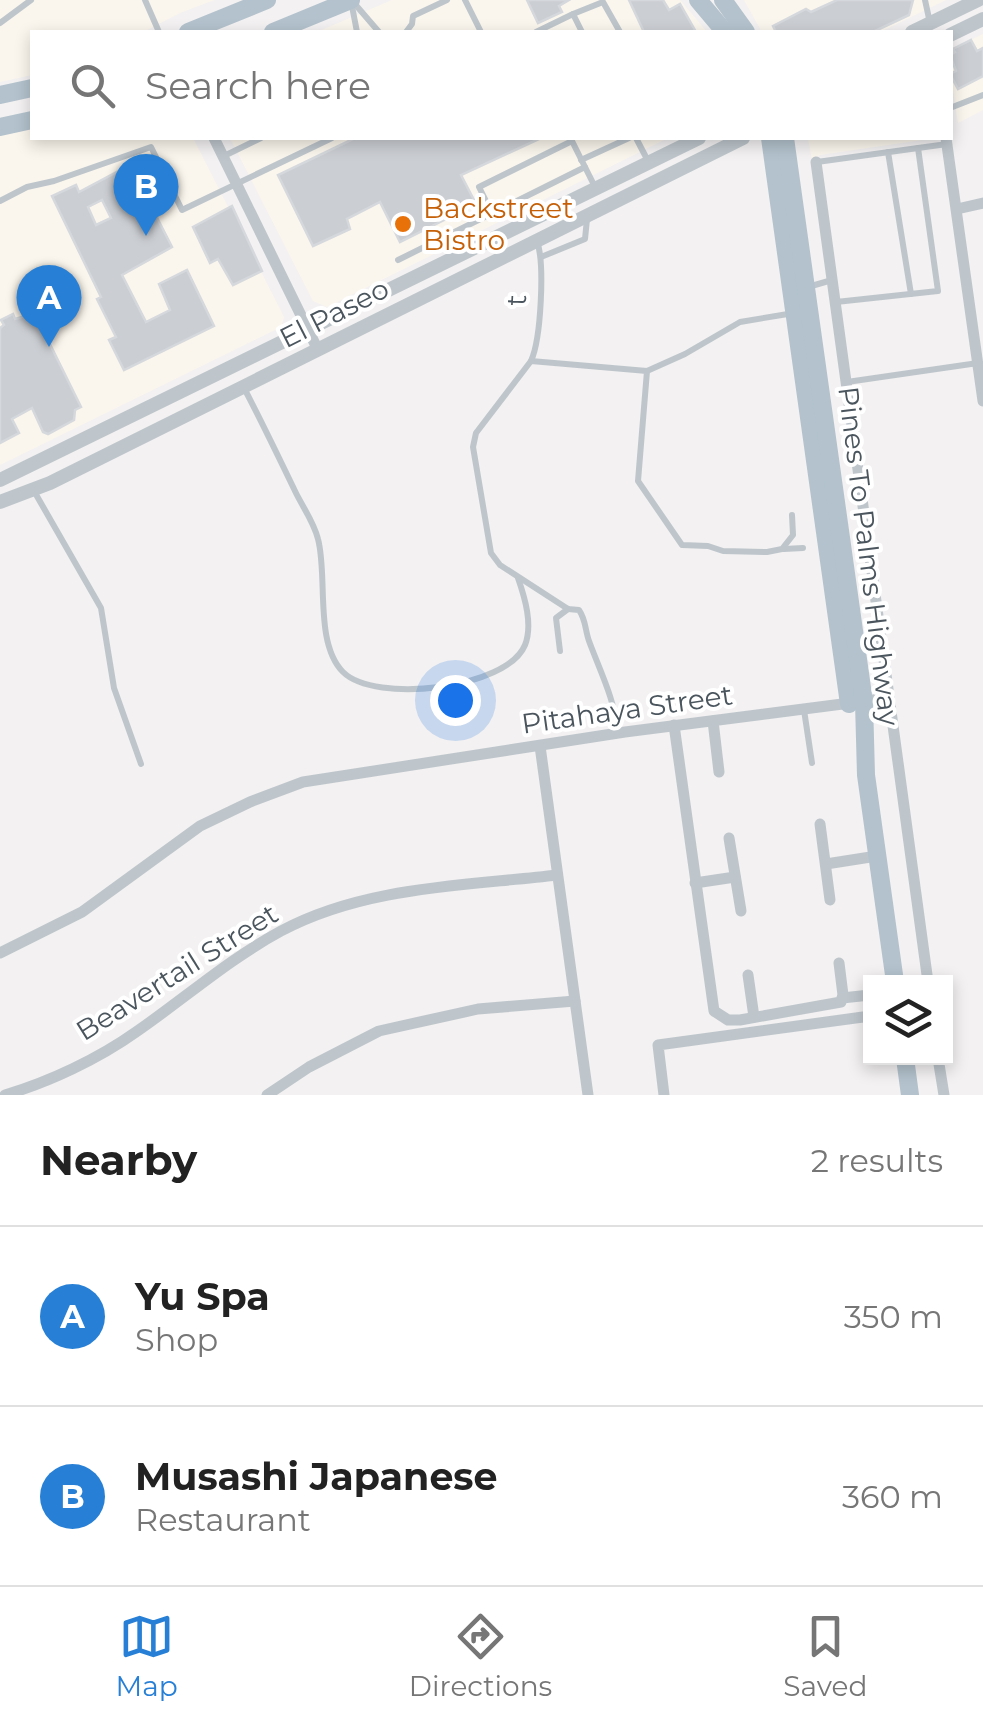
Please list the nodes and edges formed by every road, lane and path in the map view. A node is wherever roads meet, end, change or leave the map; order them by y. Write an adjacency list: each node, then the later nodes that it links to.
1 (31, 0): 13 (lane)
2 (145, 0): 15 (lane)
3 (267, 0): 16 (main road)
4 (351, 0): 17 (main road); 18 (lane); 19 (lane)
5 (447, 0): 20 (lane)
6 (465, 0): 21 (lane)
7 (698, 0): 25 (main road)
8 (723, 0): 26 (main road)
9 (925, 0): 14 (lane)
10 (978, 0): 14 (street)
11 (573, 14): 22 (lane); 23 (lane); 24 (lane)
12 (983, 19): 27 (street)
13 (0, 23)
14 (930, 28)
15 (158, 30)
16 (193, 30)
17 (277, 30)
18 (357, 30)
19 (377, 30)
20 (408, 30)
21 (480, 30)
22 (540, 30)
23 (581, 30)
24 (619, 30)
25 (723, 30)
26 (745, 30)
27 (953, 34)
28 (30, 88): 29 (main road)
29 (0, 95)
30 (983, 95): 31 (lane)
31 (953, 107)
32 (30, 120): 33 (main road)
33 (0, 127)
34 (215, 140): 49 (street)
35 (257, 140): 49 (lane)
36 (328, 140): 54 (lane)
37 (569, 140): 60 (lane)
38 (572, 140): 52 (lane)
39 (629, 140): 52 (lane)
40 (634, 140): 50 (lane)
41 (695, 140): 50 (street, El Paseo)
42 (721, 140): 53 (street)
43 (739, 140): 53 (street, El Paseo)
44 (770, 140): 70 (main road, Pines To Palms Highway)
45 (786, 140): 67 (main road, Pines To Palms Highway)
46 (947, 141): 47 (lane); 59 (street)
47 (918, 148): 48 (lane); 68 (lane)
48 (888, 152): 51 (lane); 68 (lane)
49 (224, 156): 54 (street)
50 (649, 162): 55 (street, El Paseo)
51 (816, 162): 65 (street)
52 (583, 163): 55 (lane); 60 (lane)
53 (650, 183): 56 (street, El Paseo)
54 (238, 184): 57 (lane); 72 (street)
55 (594, 190): 56 (street); 62 (street); 66 (street, El Paseo)
56 (621, 198): 61 (street, El Paseo)
57 (0, 200)
58 (983, 203): 59 (street)
59 (956, 210): 75 (street)
60 (492, 213): 64 (lane)
61 (587, 215): 62 (street, El Paseo); 63 (lane)
62 (537, 240): 63 (lane, t); 71 (street, El Paseo)
63 (540, 257): 74 (lane, t)
64 (398, 260)
65 (832, 280): 67 (lane); 69 (street)
66 (409, 281): 71 (street); 72 (street, El Paseo)
67 (807, 287): 70 (main road, Pines To Palms Highway)
68 (911, 294): 69 (lane)
69 (835, 302): 77 (street)
70 (802, 312): 76 (lane); 92 (main road, Pines To Palms Highway)
71 (372, 321): 73 (street, El Paseo)
72 (309, 331): 73 (street); 80 (street, El Paseo)
73 (317, 348): 78 (street, El Paseo)
74 (531, 362): 76 (lane); 86 (lane)
75 (978, 363): 77 (lane); 79 (street)
76 (647, 371): 85 (lane)
77 (846, 382): 91 (street)
78 (244, 387): 81 (street, El Paseo); 88 (lane)
79 (983, 401)
80 (0, 480)
81 (33, 490): 82 (street, El Paseo); 99 (lane)
82 (0, 502)
83 (792, 515): 85 (lane)
84 (803, 548): 85 (lane)
85 (782, 549)
86 (518, 576): 87 (lane); 88 (lane)
87 (539, 589): 88 (lane); 89 (lane)
88 (525, 600)
89 (568, 609): 90 (lane); 96 (lane)
90 (560, 651)
91 (889, 698): 92 (street, Pitahaya Street); 114 (street)
92 (857, 703): 93 (street, Pitahaya Street); 103 (main road, Pines To Palms Highway)
93 (804, 710): 94 (street, Pitahaya Street); 98 (lane)
94 (712, 721): 95 (street, Pitahaya Street); 100 (street)
95 (674, 725): 96 (street, Pitahaya Street); 107 (street)
96 (618, 734): 97 (street, Pitahaya Street)
97 (540, 746): 105 (street); 110 (street, Pitahaya Street)
98 (812, 763)
99 (141, 764)
100 (719, 772)
101 (820, 824): 104 (street)
102 (729, 838): 106 (street)
103 (877, 856): 104 (street); 113 (main road, Pines To Palms Highway)
104 (826, 864): 108 (street)
105 (557, 875): 117 (street); 122 (street, Beavertail Street)
106 (735, 877): 107 (street); 109 (street)
107 (695, 883): 118 (street)
108 (830, 900)
109 (740, 911)
110 (0, 953)
111 (839, 962): 116 (street)
112 (748, 974): 118 (street)
113 (894, 975)
114 (927, 975)
115 (863, 995): 116 (street)
116 (842, 998): 118 (street)
117 (575, 1001): 123 (street); 124 (street)
118 (754, 1017)
119 (863, 1019): 125 (street)
120 (906, 1065): 126 (main road)
121 (939, 1065): 127 (street)
122 (5, 1095)
123 (267, 1095)
124 (588, 1095)
125 (664, 1095)
126 (910, 1095)
127 (944, 1095)

